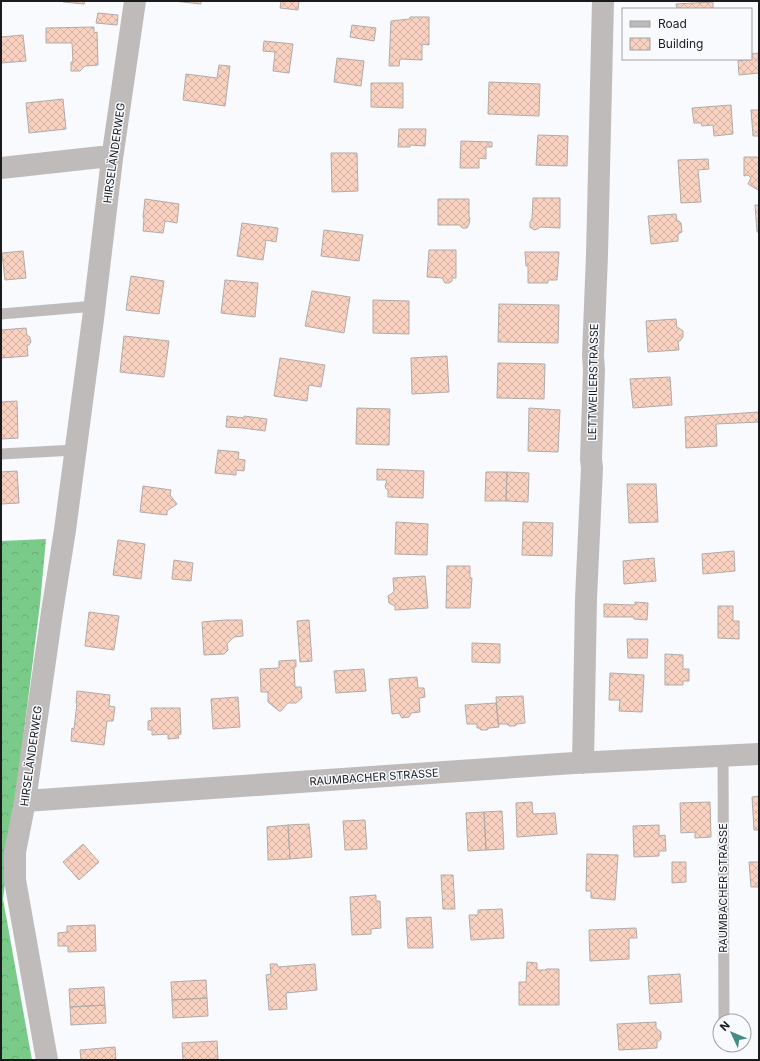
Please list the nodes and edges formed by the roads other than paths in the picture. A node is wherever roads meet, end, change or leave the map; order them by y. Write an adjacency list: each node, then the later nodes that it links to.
1 (135, 1): 3 (street, HIRSELÄNDERWEG)
2 (603, 1): 11 (street, LETTWEILERSTRASSE)
3 (112, 159): 4 (street); 5 (street, HIRSELÄNDERWEG)
4 (1, 168)
5 (95, 306): 6 (lane); 7 (street, HIRSELÄNDERWEG)
6 (1, 314)
7 (75, 450): 8 (lane); 12 (street, HIRSELÄNDERWEG)
8 (1, 454)
9 (759, 754): 10 (street, RAUMBACHER STRASSE)
10 (723, 756): 11 (street, RAUMBACHER STRASSE); 13 (lane, RAUMBACHER STRASSE)
11 (583, 762): 12 (street, RAUMBACHER STRASSE)
12 (26, 801): 14 (street, HIRSELÄNDERWEG)
13 (724, 1013)
14 (47, 1060)

